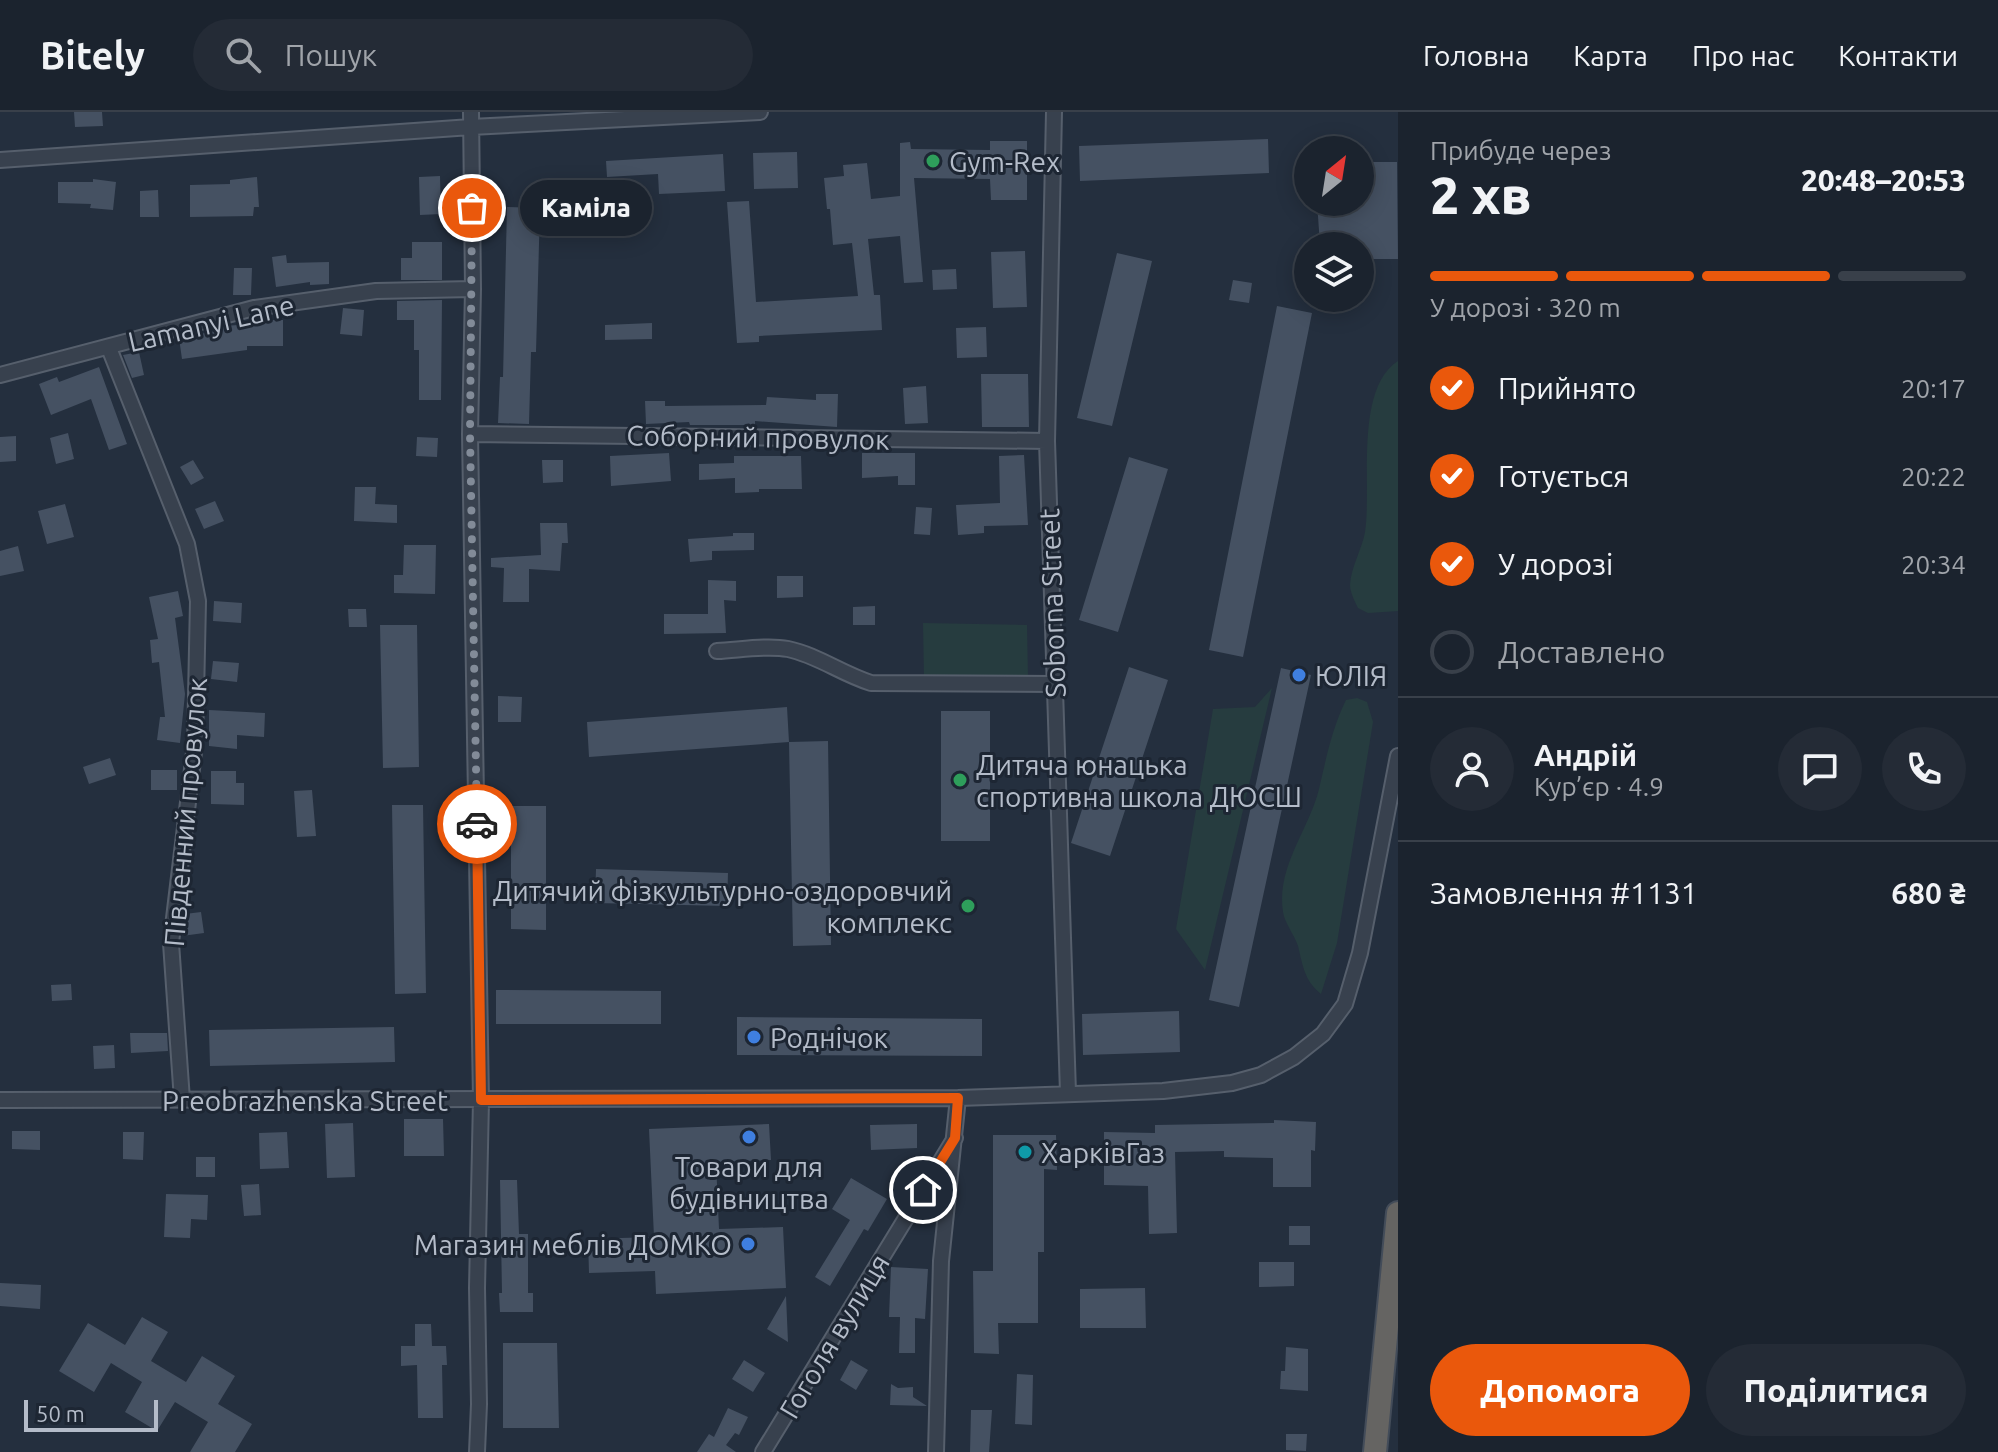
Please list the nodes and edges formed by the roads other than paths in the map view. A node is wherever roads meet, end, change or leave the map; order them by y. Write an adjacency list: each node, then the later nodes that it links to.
1 (760, 112): 3 (street)
2 (1054, 112): 9 (street, Soborna Street)
3 (471, 120): 4 (street); 5 (street)
4 (0, 160)
5 (473, 289): 6 (street, Lamanyi Lane); 8 (street)
6 (109, 348): 7 (street, Lamanyi Lane); 16 (street, Південний провулок)
7 (0, 375)
8 (470, 434): 9 (street, Соборний провулок); 17 (street)
9 (1047, 441): 11 (street, Soborna Street)
10 (717, 651): 11 (street)
11 (1054, 684): 13 (street, Soborna Street)
12 (1398, 756): 13 (street, Preobrazhenska Street)
13 (1068, 1093): 14 (street, Preobrazhenska Street)
14 (958, 1098): 17 (street, Preobrazhenska Street); 18 (street)
15 (0, 1100): 16 (street, Preobrazhenska Street)
16 (182, 1100): 17 (street, Preobrazhenska Street)
17 (481, 1100): 20 (street)
18 (955, 1138): 21 (street, Гоголя вулиця); 22 (street)
19 (1398, 1213): 23 (highway)
20 (477, 1452)
21 (763, 1452)
22 (936, 1452)
23 (1375, 1452)

